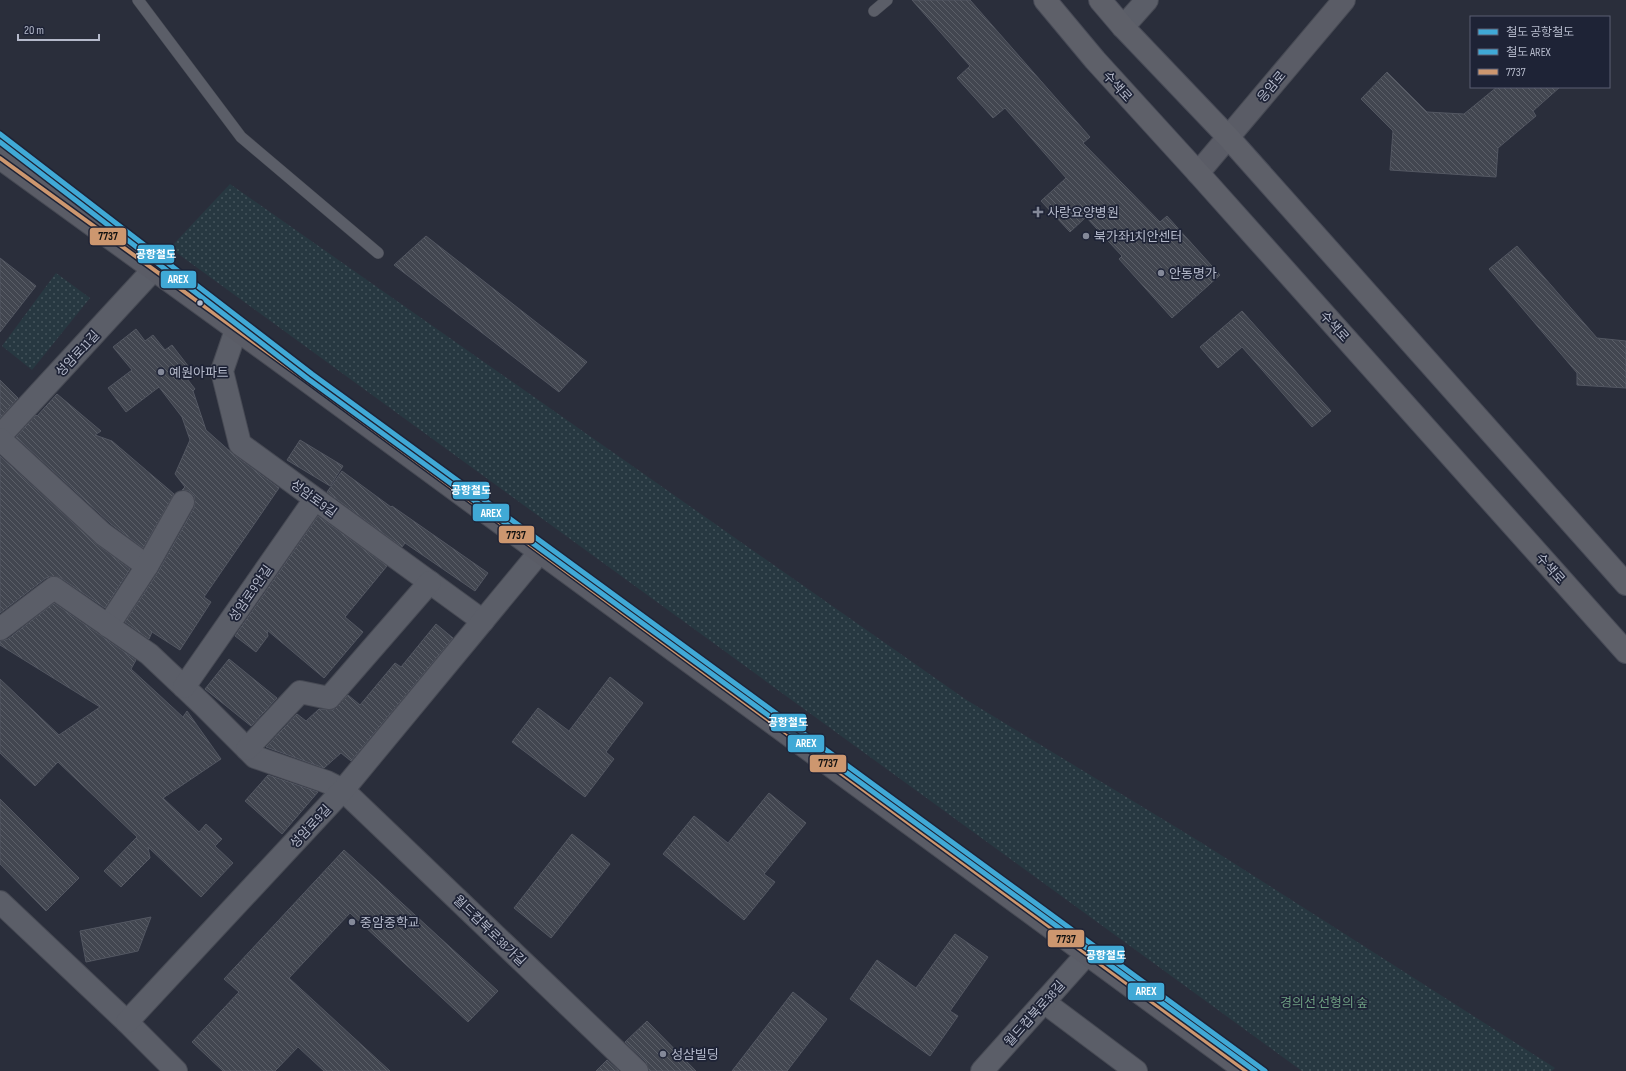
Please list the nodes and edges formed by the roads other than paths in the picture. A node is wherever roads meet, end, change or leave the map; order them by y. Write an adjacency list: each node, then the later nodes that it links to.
1 (138, 0): 12 (lane)
2 (888, 0): 7 (lane)
3 (1045, 0): 11 (main road, 수색로)
4 (1100, 0): 8 (main road)
5 (1147, 0): 8 (street)
6 (1344, 0): 9 (main road, 응암로)
7 (874, 11)
8 (1123, 27): 9 (main road)
9 (1228, 138): 11 (main road, 응암로); 22 (main road)
10 (0, 158): 13 (main road)
11 (1198, 173): 26 (main road, 수색로)
12 (378, 253)
13 (153, 270): 14 (main road); 15 (street, 성암로11길)
14 (236, 330): 17 (street, 성암로9길); 19 (main road)
15 (0, 436)
16 (0, 439): 20 (street)
17 (315, 499): 21 (street, 성암로9길); 27 (street, 성암로9안길)
18 (182, 502): 20 (street)
19 (539, 553): 23 (street, 성암로9길); 31 (main road)
20 (146, 566): 24 (street)
21 (430, 582): 23 (street, 성암로9길); 28 (street)
22 (1626, 584)
23 (483, 621): 29 (street, 성암로9길)
24 (108, 626): 25 (street); 27 (street)
25 (0, 629)
26 (1626, 652)
27 (184, 687): 28 (street)
28 (247, 749): 29 (street)
29 (344, 790): 33 (street, 성암로9길); 35 (street, 월드컵북로38가길)
30 (0, 902): 33 (street)
31 (1087, 954): 32 (street, 월드컵북로38길); 38 (main road)
32 (1044, 1002): 36 (street, 월드컵북로38길); 37 (street)
33 (127, 1022): 34 (street)
34 (176, 1071)
35 (637, 1071)
36 (982, 1071)
37 (1136, 1071)
38 (1246, 1071)

